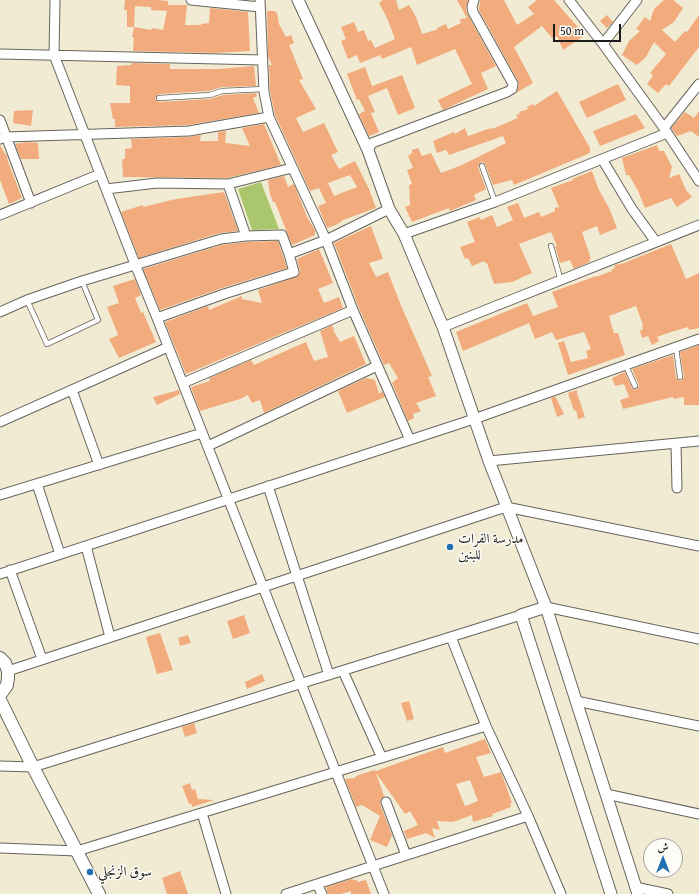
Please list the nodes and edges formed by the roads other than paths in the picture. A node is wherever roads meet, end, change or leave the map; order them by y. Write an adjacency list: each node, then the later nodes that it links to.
1 (55, 0): 10 (street)
2 (191, 0): 7 (street)
3 (298, 0): 20 (street)
4 (474, 0): 20 (street)
5 (569, 0): 8 (street)
6 (637, 0): 8 (street)
7 (260, 3): 11 (street)
8 (603, 44): 17 (street)
9 (0, 54): 10 (street)
10 (54, 55): 11 (street); 18 (street)
11 (262, 60): 13 (street)
12 (699, 84): 17 (street)
13 (264, 88): 14 (lane); 15 (street)
14 (159, 98)
15 (269, 117): 18 (street); 23 (street)
16 (0, 120): 19 (street)
17 (665, 131): 21 (street); 25 (street)
18 (85, 135): 19 (street); 24 (street)
19 (3, 138): 29 (street)
20 (368, 150): 30 (street)
21 (602, 159): 28 (street); 36 (street)
22 (482, 166): 28 (lane)
23 (292, 168): 26 (street); 35 (street)
24 (100, 174): 27 (street); 29 (street)
25 (699, 181)
26 (228, 184): 27 (street); 34 (street)
27 (106, 189): 39 (street)
28 (496, 202): 33 (street)
29 (31, 203): 31 (street)
30 (389, 209): 33 (street); 35 (street)
31 (0, 215)
32 (699, 225): 36 (street)
33 (404, 234): 46 (street)
34 (246, 236): 38 (street); 39 (street)
35 (326, 240): 38 (street); 43 (street)
36 (656, 242): 41 (street)
37 (551, 246): 41 (lane)
38 (289, 254): 45 (street)
39 (135, 264): 40 (street); 45 (street)
40 (82, 281): 42 (street); 42 (lane)
41 (561, 281): 46 (street)
42 (28, 300): 44 (street)
43 (352, 310): 50 (street); 53 (street)
44 (0, 312)
45 (157, 318): 48 (street)
46 (442, 327): 56 (street)
47 (699, 339): 49 (street)
48 (168, 347): 53 (street); 55 (street)
49 (676, 348): 51 (street); 52 (lane)
50 (377, 366): 59 (street); 62 (street)
51 (626, 366): 54 (lane); 56 (street)
52 (680, 377)
53 (182, 383): 58 (street)
54 (635, 386)
55 (72, 390): 57 (street); 64 (street)
56 (474, 419): 59 (street); 63 (street)
57 (0, 422)
58 (202, 433): 62 (street); 64 (street)
59 (410, 440): 66 (street)
60 (699, 441): 61 (street)
61 (676, 444): 63 (street); 67 (street)
62 (208, 446): 69 (street)
63 (490, 461): 70 (street)
64 (99, 465): 65 (street)
65 (37, 484): 68 (street); 73 (street)
66 (268, 486): 69 (street); 76 (street)
67 (677, 488)
68 (0, 495)
69 (228, 499): 71 (street); 77 (street)
70 (506, 507): 72 (street); 76 (street); 78 (street)
71 (86, 546): 73 (street); 80 (street)
72 (699, 546)
73 (60, 554): 74 (street)
74 (10, 570): 75 (street); 84 (street)
75 (0, 574)
76 (297, 576): 77 (street); 87 (street)
77 (263, 587): 80 (street); 88 (street)
78 (546, 607): 79 (street); 82 (street); 91 (street)
79 (521, 615): 81 (street); 115 (street)
80 (110, 637): 84 (street)
81 (451, 637): 85 (street); 92 (street)
82 (699, 639)
83 (0, 658): 86 (main road)
84 (42, 659): 86 (street)
85 (343, 670): 87 (street); 94 (street)
86 (8, 671): 89 (main road)
87 (329, 675): 88 (street)
88 (301, 683): 96 (street); 97 (street)
89 (0, 695)
90 (0, 700): 96 (main road)
91 (576, 700): 93 (street); 98 (street)
92 (486, 726): 94 (street); 102 (street)
93 (699, 726)
94 (382, 758): 97 (street)
95 (0, 766): 96 (street)
96 (33, 767): 104 (main road)
97 (336, 772): 100 (street); 106 (street)
98 (606, 794): 101 (street); 108 (street)
99 (386, 802): 105 (street)
100 (202, 813): 104 (street); 110 (street)
101 (699, 814)
102 (528, 816): 105 (street); 114 (street)
103 (0, 848): 104 (street)
104 (78, 851): 109 (main road)
105 (406, 855): 106 (street)
106 (372, 866): 107 (street); 113 (street)
107 (317, 884): 111 (street); 112 (street)
108 (637, 890): 116 (street)
109 (99, 894)
110 (226, 894)
111 (286, 894)
112 (322, 894)
113 (384, 894)
114 (561, 894)
115 (611, 894)
116 (668, 894)

